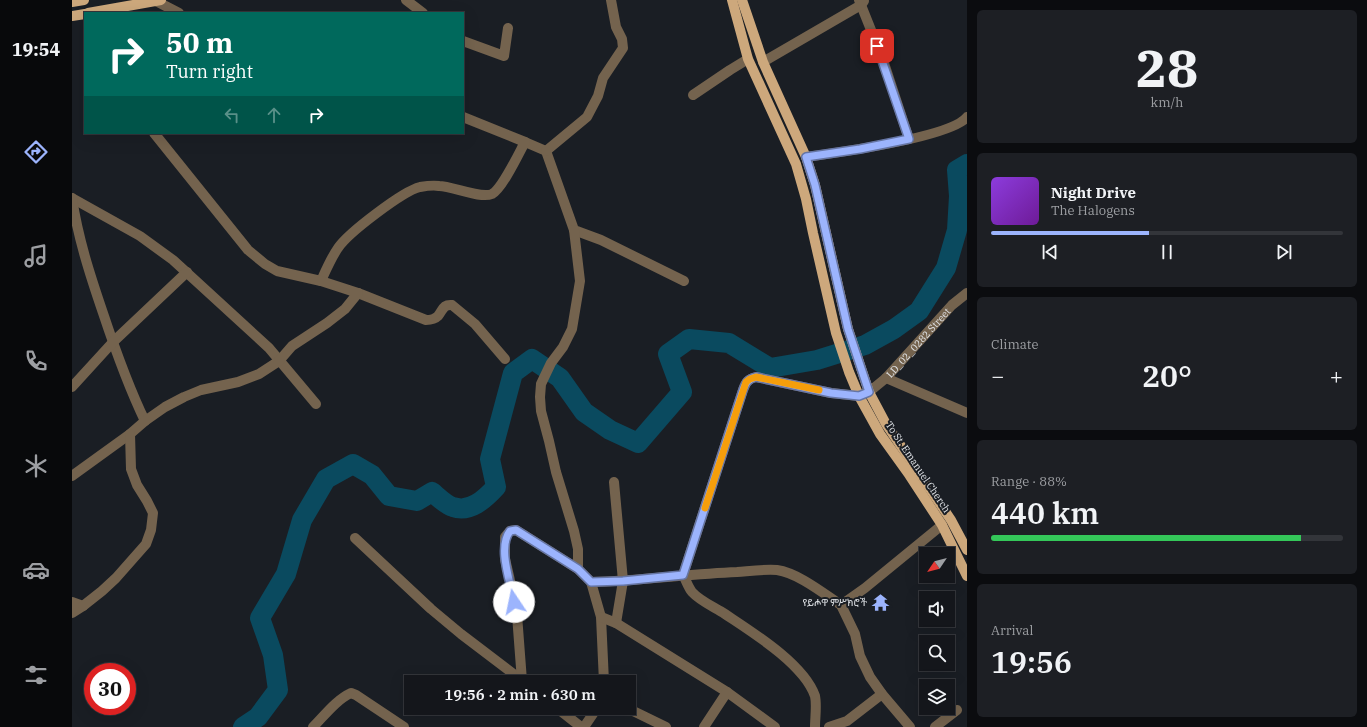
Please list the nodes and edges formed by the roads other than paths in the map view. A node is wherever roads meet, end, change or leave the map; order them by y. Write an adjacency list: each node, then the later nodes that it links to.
1 (84, 0): 7 (main road)
2 (406, 0): 12 (street)
3 (611, 0): 25 (street)
4 (732, 0): 17 (main road, To St. Emanuel Cherch)
5 (742, 0): 18 (main road)
6 (158, 1): 9 (main road); 11 (street)
7 (72, 2)
8 (862, 2): 18 (street); 23 (street)
9 (127, 9): 10 (main road)
10 (96, 12)
11 (176, 12)
12 (422, 12)
13 (84, 13): 14 (main road)
14 (72, 16)
15 (508, 28): 16 (street)
16 (464, 41)
17 (748, 59): 19 (street); 39 (main road, To St. Emanuel Cherch)
18 (763, 62): 26 (main road)
19 (693, 95)
20 (464, 117): 24 (street)
21 (967, 117): 23 (street)
22 (155, 134): 30 (street)
23 (909, 139): 26 (street)
24 (525, 142): 25 (street); 30 (street)
25 (546, 151): 28 (street)
26 (806, 157): 39 (main road)
27 (72, 198): 29 (street); 34 (street)
28 (574, 230): 31 (street); 49 (street)
29 (187, 272): 34 (street); 36 (street)
30 (321, 281): 32 (street)
31 (684, 281)
32 (358, 293): 35 (street); 36 (street)
33 (967, 293): 37 (street, LD_02_0282 Street)
34 (113, 342): 38 (street); 42 (street)
35 (505, 358)
36 (279, 360): 40 (street); 42 (street)
37 (886, 378): 39 (street, LD_02_0282 Street); 41 (street)
38 (73, 385)
39 (864, 394): 46 (main road, To St. Emanuel Cherch); 48 (main road, To St. Emanuel Cherch); 50 (street)
40 (316, 404)
41 (967, 413)
42 (145, 421): 43 (street)
43 (130, 434): 44 (street); 56 (street)
44 (72, 476)
45 (614, 482): 52 (street)
46 (942, 525): 51 (main road, To St. Emanuel Cherch); 55 (street)
47 (355, 538): 60 (street)
48 (967, 550)
49 (578, 569): 53 (street); 61 (street)
50 (683, 575): 52 (street); 55 (street); 76 (street)
51 (967, 576)
52 (623, 581): 53 (street); 59 (street)
53 (591, 582): 58 (street)
54 (72, 602): 56 (street)
55 (841, 605): 64 (street)
56 (83, 606): 57 (street)
57 (72, 613)
58 (602, 617): 59 (street); 62 (street)
59 (616, 623): 63 (street)
60 (515, 675)
61 (522, 675)
62 (604, 675)
63 (727, 692): 74 (street); 75 (street)
64 (882, 694): 77 (street); 78 (street)
65 (957, 710): 79 (street)
66 (636, 712): 73 (street)
67 (566, 715): 71 (street)
68 (592, 715): 72 (street)
69 (313, 727): 70 (street)
70 (404, 727)
71 (581, 727)
72 (584, 727)
73 (666, 727)
74 (704, 727)
75 (775, 727)
76 (815, 727)
77 (829, 727)
78 (910, 727)
79 (935, 727)

